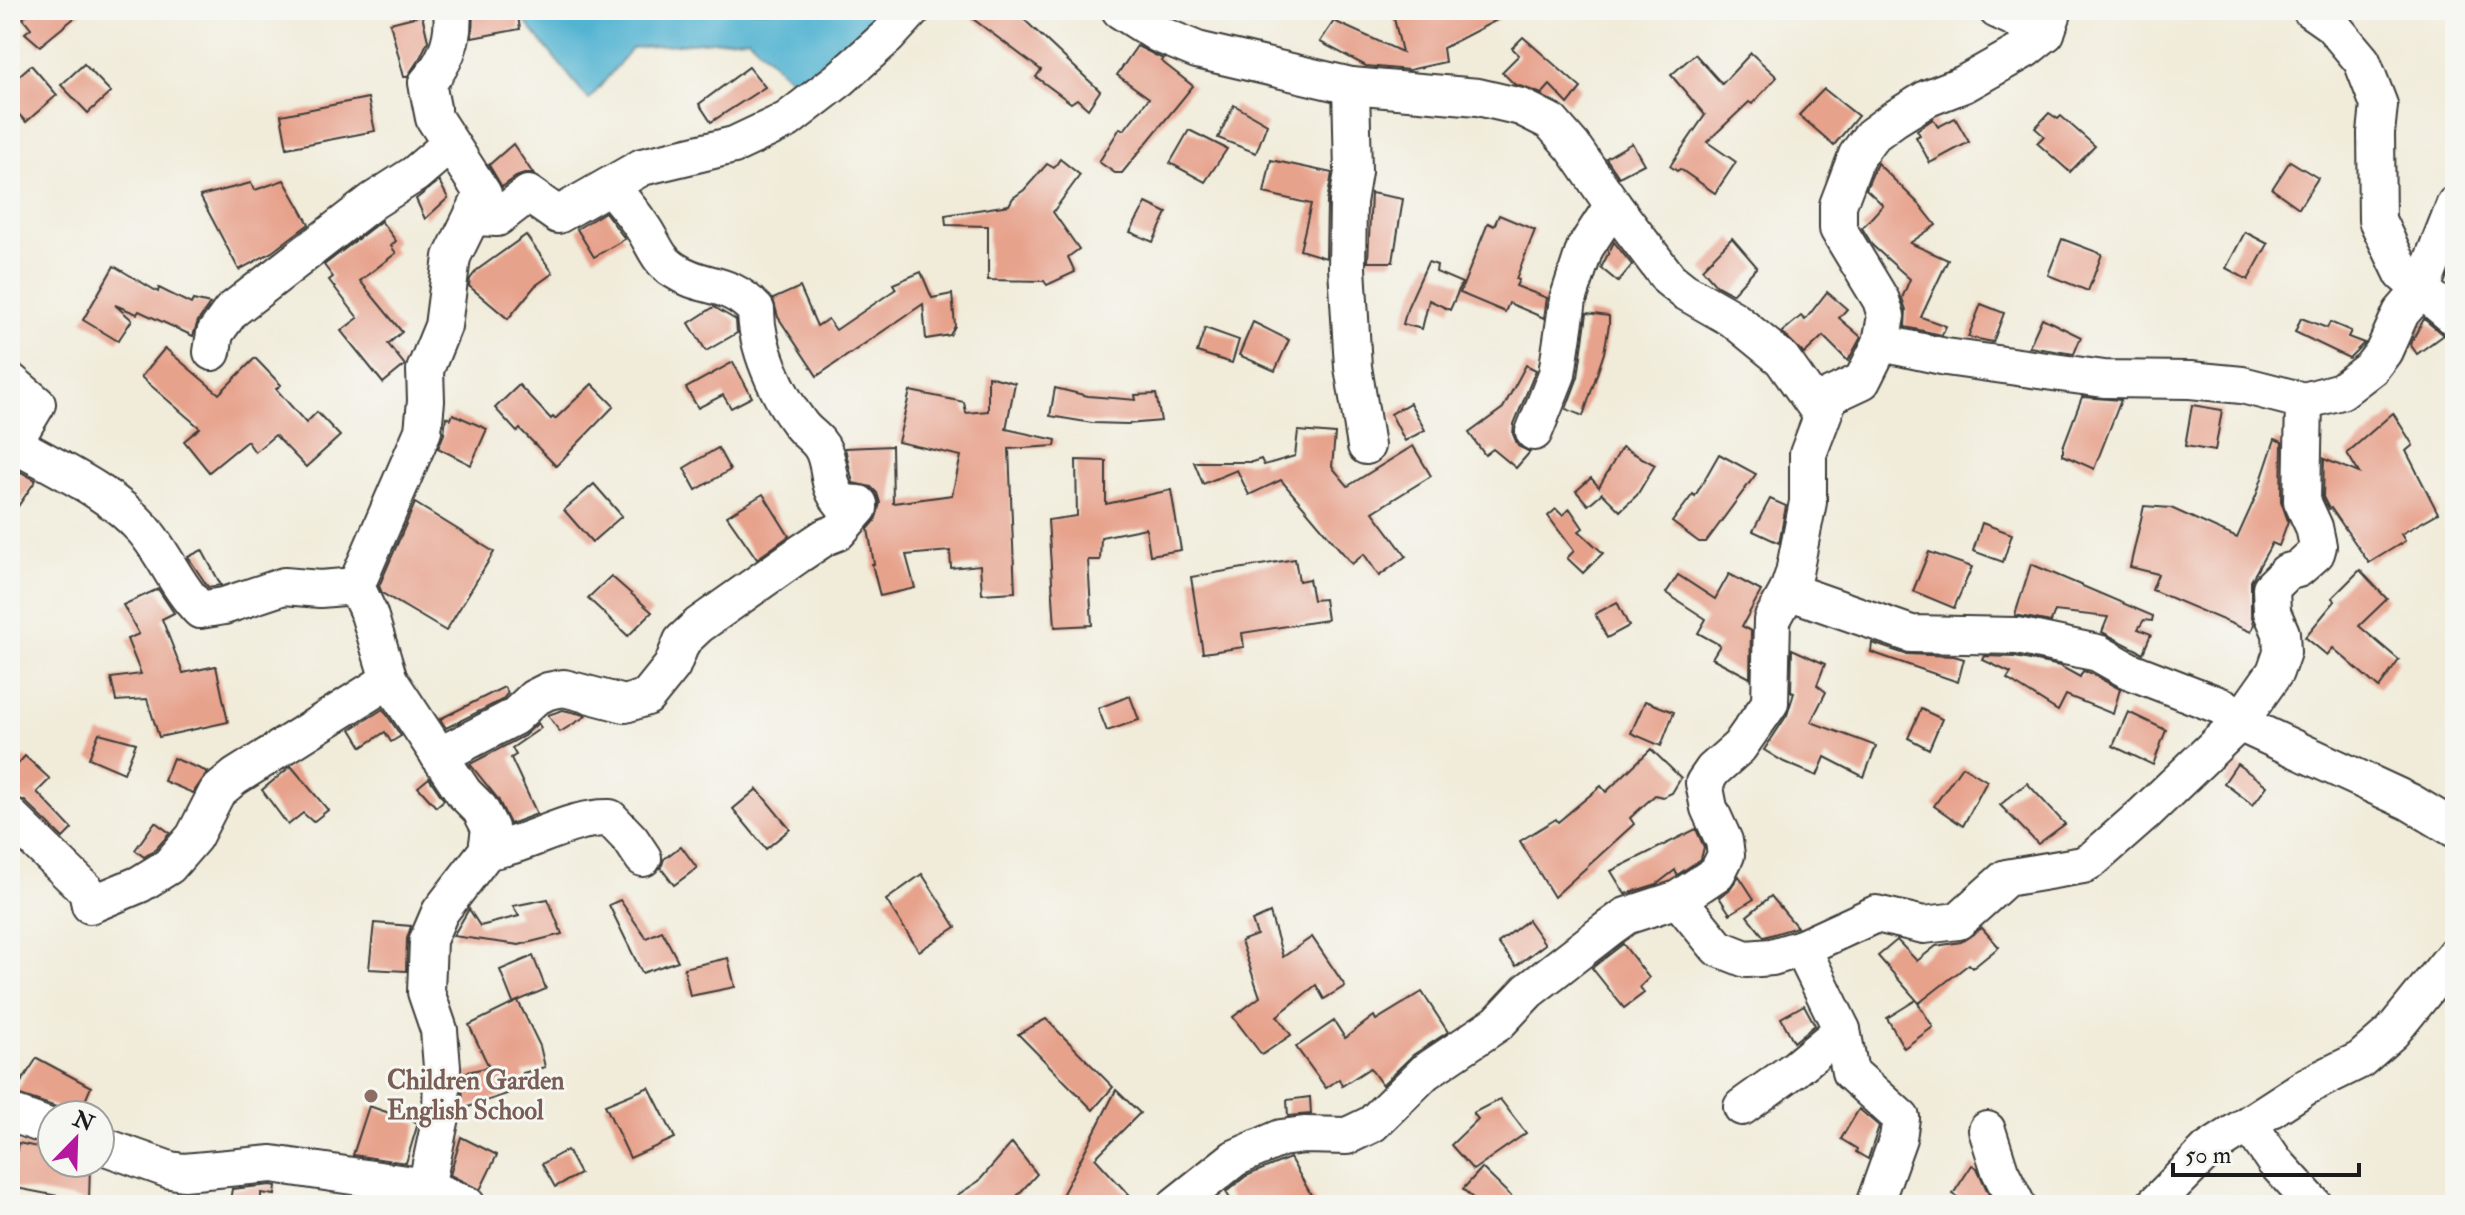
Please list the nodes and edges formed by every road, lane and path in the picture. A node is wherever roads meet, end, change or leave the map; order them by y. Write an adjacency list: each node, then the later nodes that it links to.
1 (452, 10): 8 (street)
2 (912, 10): 9 (street)
3 (1120, 10): 7 (street)
4 (1997, 10): 6 (street)
5 (2311, 10): 14 (street)
6 (2050, 22): 16 (street)
7 (1351, 86): 11 (street); 23 (street)
8 (449, 145): 12 (street); 17 (street)
9 (611, 186): 12 (street); 28 (street)
10 (2455, 204): 13 (street)
11 (1613, 205): 20 (street); 21 (street)
12 (472, 217): 24 (street)
13 (2448, 243): 14 (street)
14 (2421, 290): 15 (street); 19 (street)
15 (2455, 318)
16 (1881, 343): 19 (street); 20 (street)
17 (212, 352)
18 (10, 381): 22 (street)
19 (2304, 401): 27 (street)
20 (1821, 414): 25 (street)
21 (1534, 432)
22 (12, 446): 24 (street)
23 (1366, 446)
24 (356, 586): 26 (street)
25 (1788, 591): 27 (street); 33 (street)
26 (389, 680): 28 (street); 29 (street)
27 (2239, 723): 30 (street); 34 (street)
28 (439, 756): 31 (street)
29 (10, 816)
30 (2455, 829)
31 (487, 851): 32 (street); 43 (street)
32 (643, 858)
33 (1678, 899): 34 (street); 45 (street)
34 (1802, 948): 36 (street)
35 (2455, 954): 40 (street)
36 (1842, 1030): 37 (street); 46 (street)
37 (1742, 1107)
38 (10, 1113): 39 (street)
39 (36, 1122)
40 (2249, 1124): 48 (street); 49 (street)
41 (1987, 1130): 47 (street)
42 (116, 1151): 43 (street)
43 (426, 1187): 44 (street)
44 (467, 1205)
45 (1176, 1205)
46 (1874, 1205)
47 (2017, 1205)
48 (2154, 1205)
49 (2314, 1205)

